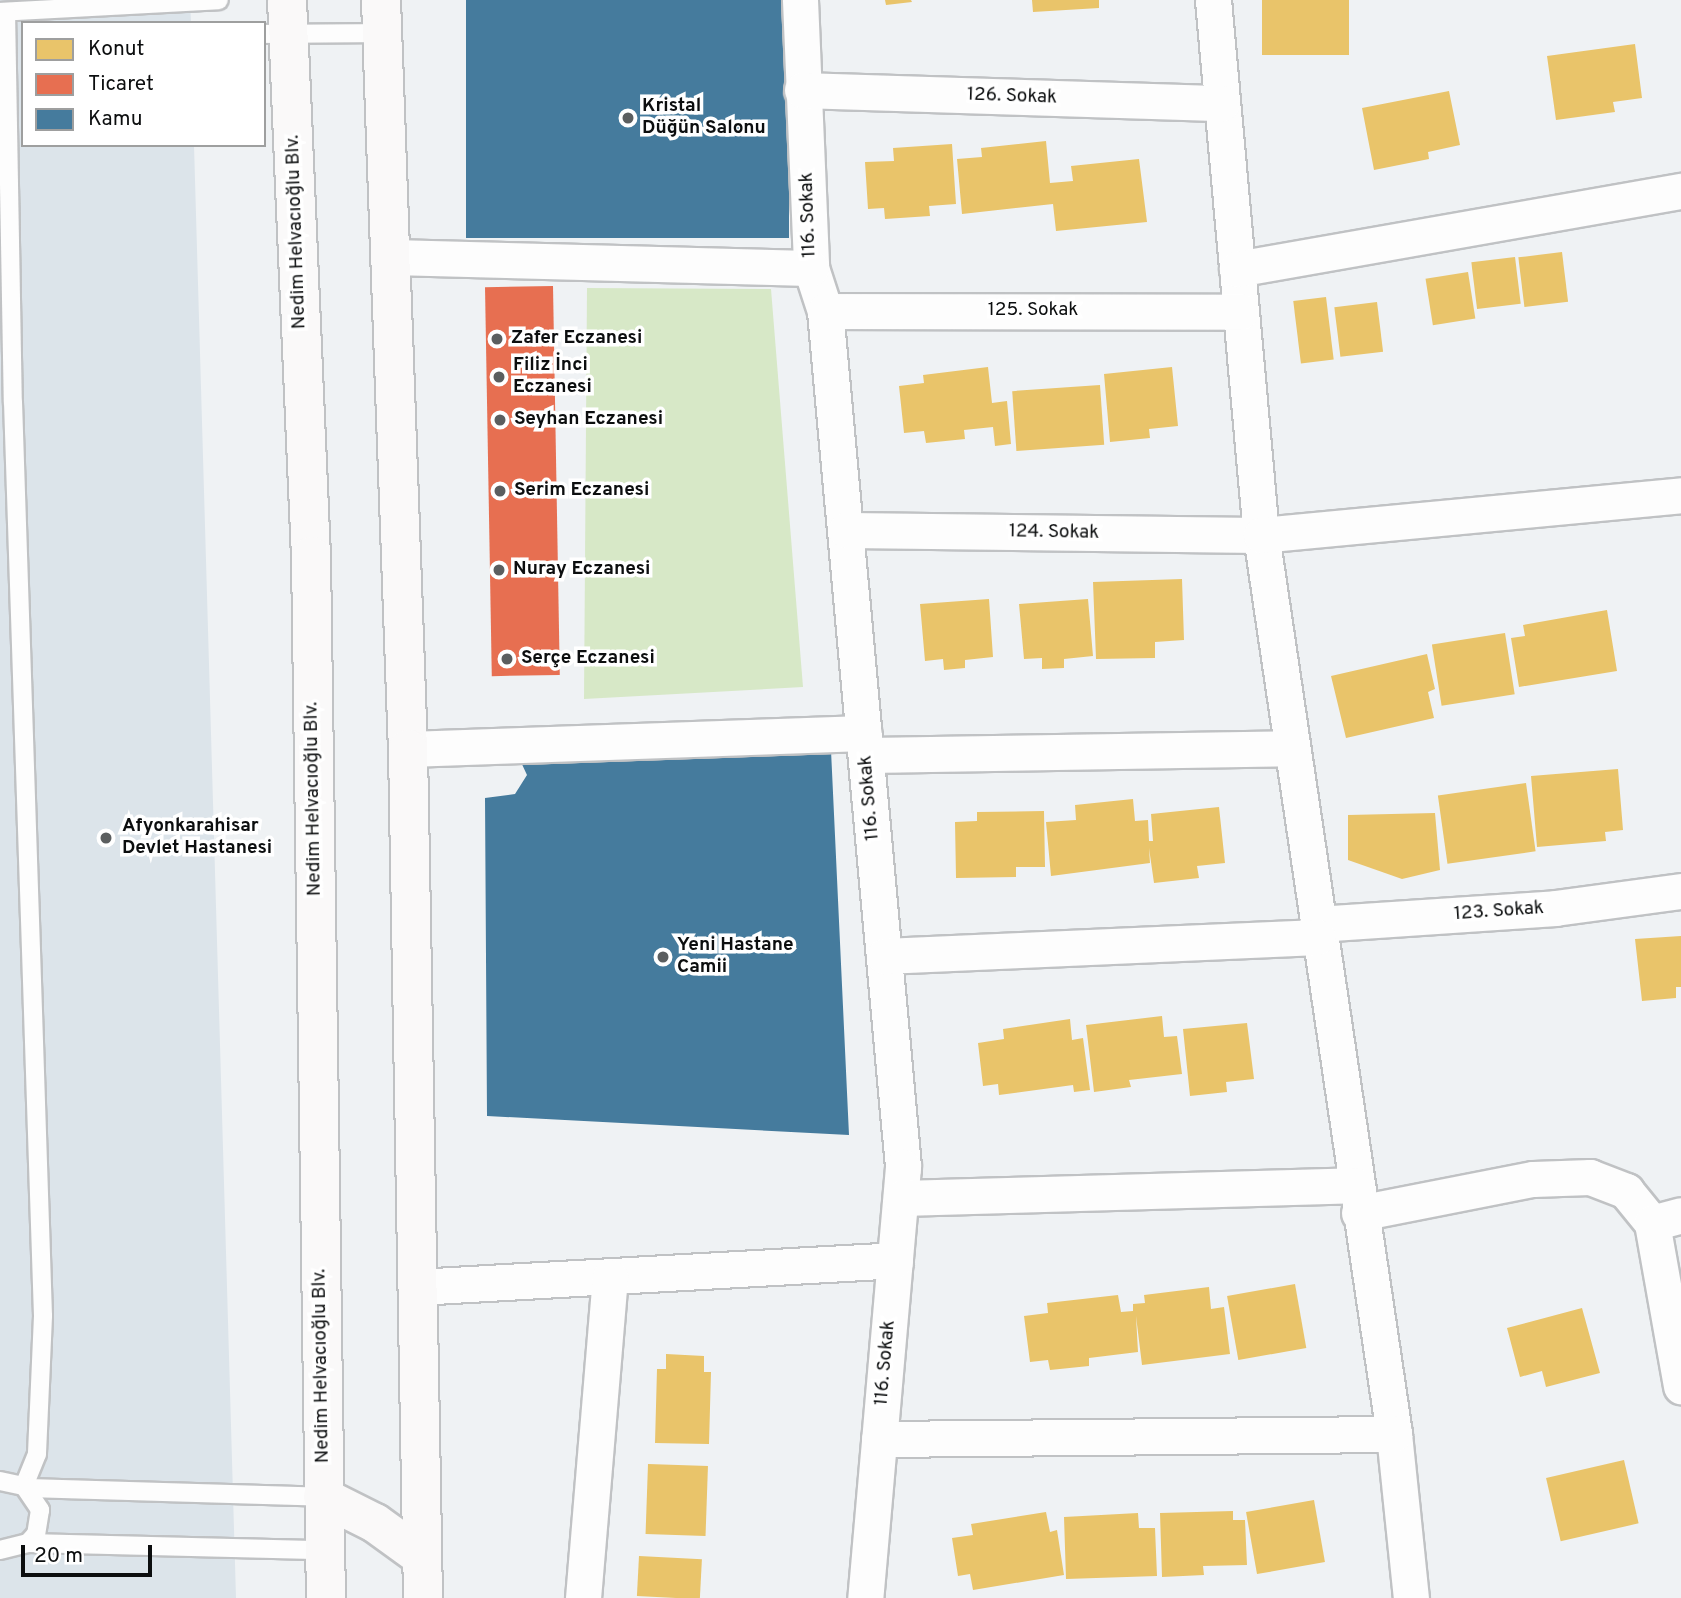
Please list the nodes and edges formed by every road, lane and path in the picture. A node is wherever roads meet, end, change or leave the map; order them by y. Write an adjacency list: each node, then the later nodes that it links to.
1 (219, 0): 4 (lane)
2 (800, 0): 8 (street, 116. Sokak)
3 (1213, 0): 9 (street)
4 (3, 12): 7 (lane)
5 (382, 16): 6 (lane); 11 (main road)
6 (280, 23): 36 (main road, Nedim Helvacıoğlu Blv.)
7 (9, 43): 35 (lane)
8 (802, 90): 9 (street, 126. Sokak); 12 (street, 116. Sokak)
9 (1222, 103): 13 (street)
10 (1681, 191): 13 (street)
11 (391, 257): 12 (street); 21 (main road)
12 (811, 268): 14 (street, 116. Sokak)
13 (1237, 270): 15 (street)
14 (825, 311): 15 (street, 125. Sokak); 17 (street, 116. Sokak)
15 (1241, 312): 18 (street)
16 (1681, 495): 18 (street, 124. Sokak)
17 (846, 530): 18 (street, 124. Sokak); 19 (street, 116. Sokak)
18 (1261, 535): 20 (street)
19 (865, 744): 20 (street); 21 (street); 24 (street, 116. Sokak)
20 (1291, 748): 23 (street)
21 (408, 749): 30 (main road)
22 (1681, 891): 23 (street, 123. Sokak)
23 (1318, 931): 24 (street, 123. Sokak); 26 (street)
24 (884, 956): 25 (street, 116. Sokak)
25 (901, 1198): 26 (street); 28 (street, 116. Sokak)
26 (1357, 1199): 27 (street); 32 (street)
27 (1667, 1219): 31 (street)
28 (895, 1260): 29 (street); 33 (street, 116. Sokak)
29 (610, 1277): 30 (street); 43 (street)
30 (416, 1287): 40 (main road)
31 (1681, 1386)
32 (1394, 1433): 33 (street); 45 (street)
33 (879, 1439): 44 (street, 116. Sokak)
34 (0, 1481): 35 (lane)
35 (26, 1487): 36 (lane); 37 (lane)
36 (323, 1497): 39 (main road, Nedim Helvacıoğlu Blv.); 40 (main road)
37 (28, 1543): 38 (lane); 39 (lane)
38 (0, 1550)
39 (324, 1550): 41 (main road, Nedim Helvacıoğlu Blv.)
40 (422, 1557): 42 (main road)
41 (326, 1598)
42 (423, 1598)
43 (583, 1598)
44 (865, 1598)
45 (1412, 1598)

